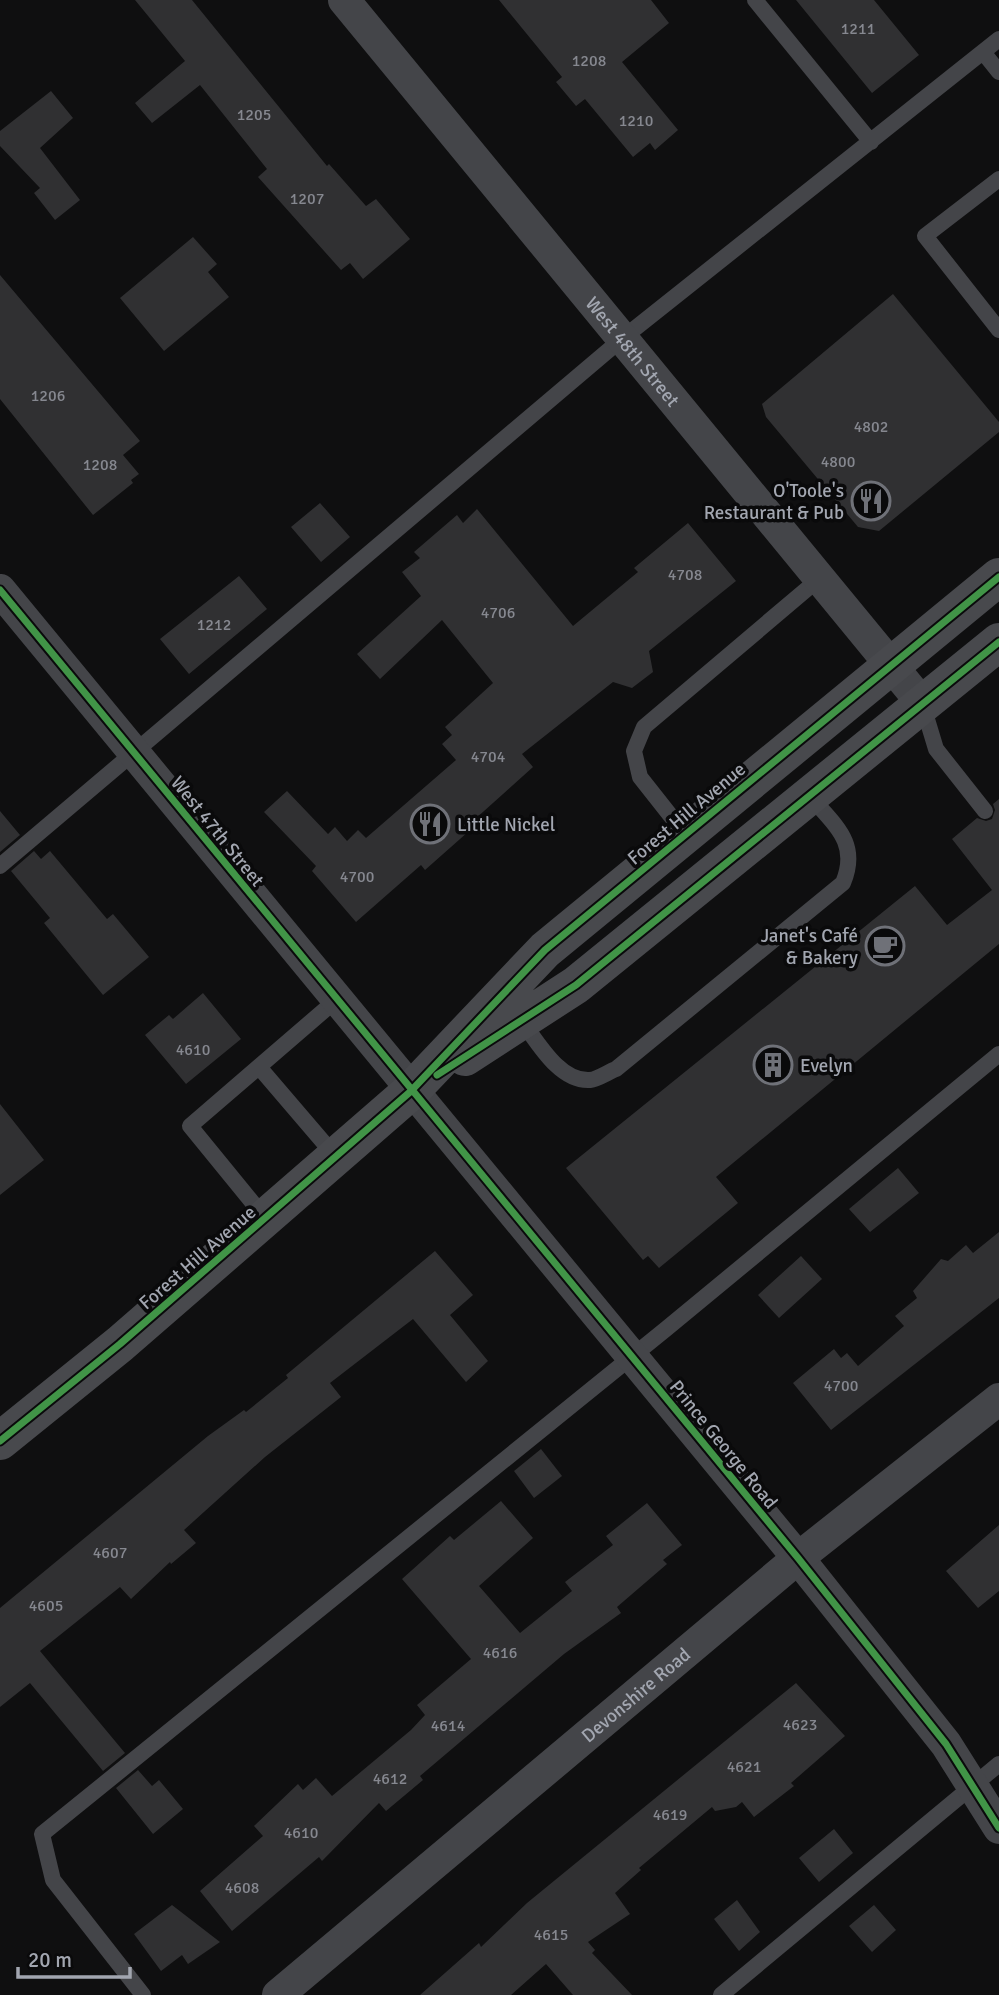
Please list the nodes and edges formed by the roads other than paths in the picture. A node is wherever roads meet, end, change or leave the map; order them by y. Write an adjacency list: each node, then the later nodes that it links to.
1 (344, 0): 9 (street, West 48th Street)
2 (755, 0): 6 (lane)
3 (999, 39): 4 (lane)
4 (983, 52): 5 (lane); 6 (lane)
5 (999, 72)
6 (871, 142): 9 (lane)
7 (999, 179): 8 (lane)
8 (999, 330)
9 (623, 338): 11 (street, West 48th Street); 16 (lane)
10 (999, 577): 14 (main road, Forest Hill Avenue)
11 (820, 578): 14 (street, West 48th Street); 19 (lane)
12 (0, 590): 16 (street, West 47th Street)
13 (999, 642): 15 (main road, Forest Hill Avenue)
14 (891, 664): 15 (street, West 48th Street); 19 (main road, Forest Hill Avenue)
15 (922, 703): 17 (main road, Forest Hill Avenue); 18 (lane)
16 (133, 752): 20 (lane); 21 (street, West 47th Street)
17 (809, 794): 22 (main road, Forest Hill Avenue); 22 (lane)
18 (985, 811)
19 (685, 834): 25 (main road, Forest Hill Avenue)
20 (0, 866)
21 (335, 1001): 24 (lane); 25 (street, West 47th Street)
22 (521, 1020): 25 (main road, Forest Hill Avenue)
23 (999, 1054): 28 (lane)
24 (259, 1067): 26 (lane); 27 (lane)
25 (410, 1092): 26 (main road, Forest Hill Avenue); 28 (street, Prince George Road)
26 (336, 1157): 27 (main road, Forest Hill Avenue)
27 (265, 1218): 30 (main road, Forest Hill Avenue)
28 (632, 1356): 31 (street, Prince George Road); 35 (lane)
29 (999, 1399): 31 (street, Devonshire Road)
30 (0, 1441)
31 (798, 1558): 33 (street, Prince George Road); 36 (street, Devonshire Road)
32 (999, 1764): 33 (lane)
33 (973, 1786): 34 (street, Prince George Road); 37 (lane)
34 (999, 1828)
35 (144, 1995)
36 (278, 1995)
37 (721, 1995)

